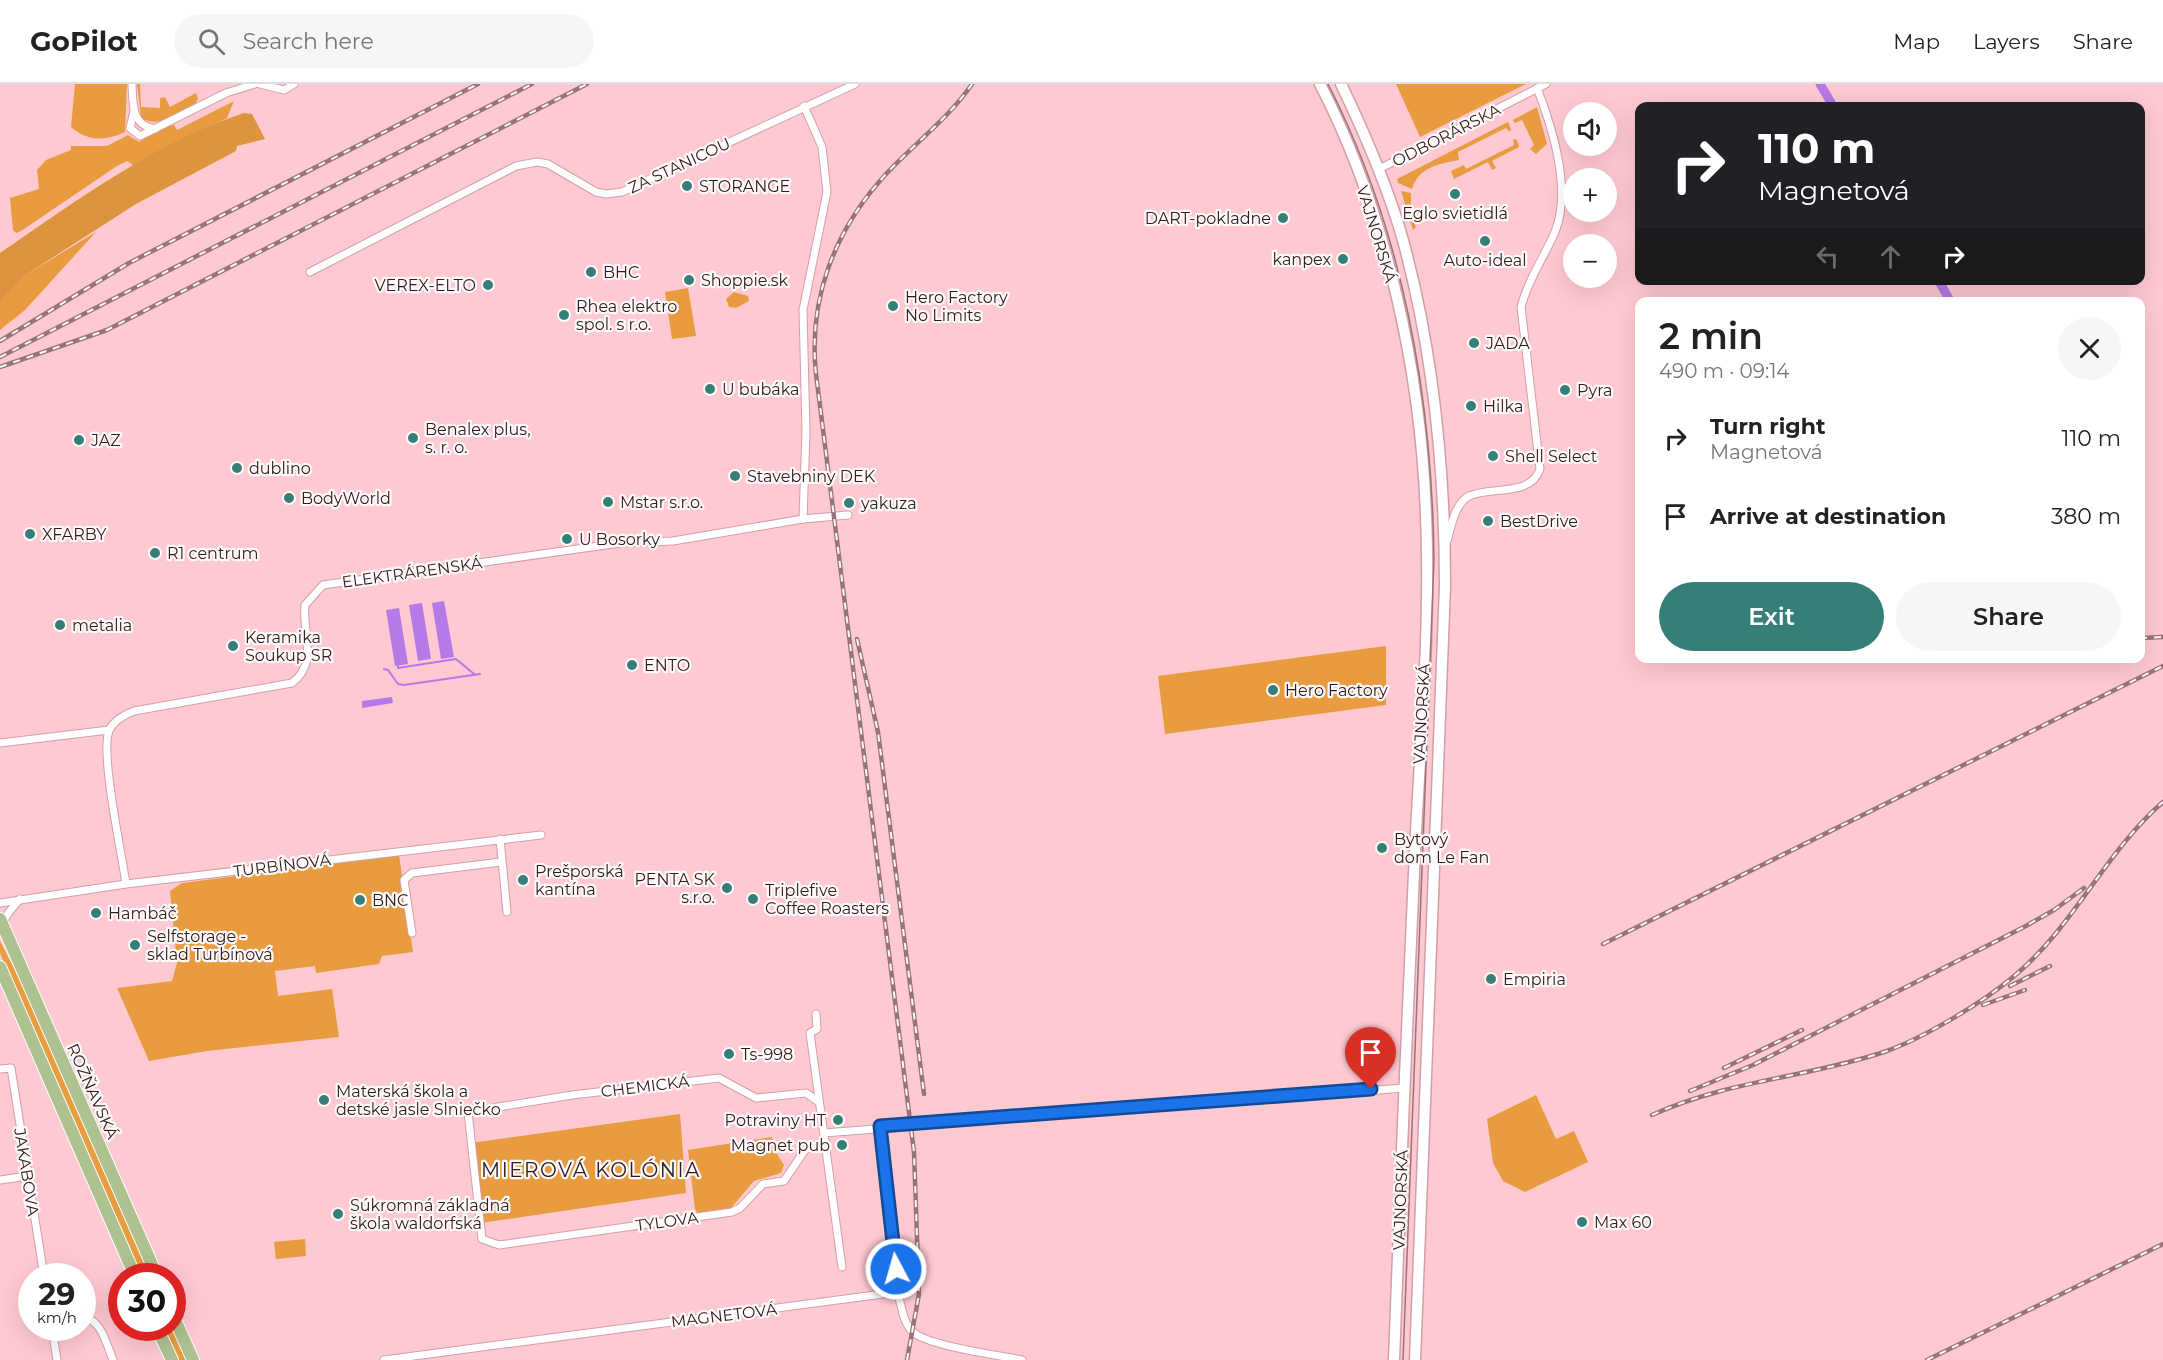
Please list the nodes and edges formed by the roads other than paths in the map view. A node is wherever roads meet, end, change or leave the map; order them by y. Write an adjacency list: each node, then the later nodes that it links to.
1 (132, 84): 11 (street)
2 (255, 84): 12 (street)
3 (260, 84): 4 (street)
4 (294, 84)
5 (855, 84): 10 (street, ZA STANICOU)
6 (1320, 84): 14 (main road, VAJNORSKÁ)
7 (1341, 84): 13 (main road, VAJNORSKÁ)
8 (1546, 84): 9 (street, ODBORÁRSKA)
9 (1537, 88): 13 (street, ODBORÁRSKA); 18 (street)
10 (804, 106): 15 (street, ZA STANICOU); 17 (street)
11 (134, 111): 12 (street); 12 (street)
12 (144, 131)
13 (1379, 169): 14 (main road); 18 (main road, VAJNORSKÁ)
14 (1360, 178): 33 (main road, VAJNORSKÁ)
15 (310, 272)
16 (848, 515): 17 (street, ELEKTRÁRENSKÁ)
17 (803, 519): 19 (street, ELEKTRÁRENSKÁ)
18 (1445, 546): 56 (main road, VAJNORSKÁ)
19 (110, 730): 20 (street); 24 (street)
20 (0, 743)
21 (541, 835): 22 (street, TURBÍNOVÁ)
22 (500, 839): 23 (street); 24 (street, TURBÍNOVÁ)
23 (501, 862): 27 (street); 29 (street)
24 (126, 884): 25 (street, TURBÍNOVÁ)
25 (22, 897): 26 (street, TURBÍNOVÁ); 28 (street)
26 (0, 903)
27 (507, 912)
28 (1, 921): 42 (main road, ROŽŇAVSKÁ)
29 (412, 933)
30 (0, 967): 41 (main road)
31 (816, 1014): 34 (street)
32 (0, 1069): 37 (street, JAKABOVA)
33 (1404, 1088): 35 (street); 55 (main road, VAJNORSKÁ)
34 (819, 1102): 36 (street); 39 (street, CHEMICKÁ)
35 (880, 1126): 36 (street); 44 (street)
36 (824, 1137): 39 (street, TYLOVA); 43 (street)
37 (28, 1176): 38 (street); 40 (street, JAKABOVA)
38 (0, 1180)
39 (482, 1239)
40 (42, 1263)
41 (129, 1263)
42 (151, 1263)
43 (842, 1267)
44 (898, 1292): 53 (street, MAGNETOVÁ); 54 (street)
45 (96, 1324): 50 (street)
46 (54, 1341): 49 (street)
47 (164, 1341): 51 (main road)
48 (185, 1341): 52 (main road)
49 (57, 1360)
50 (113, 1360)
51 (172, 1360)
52 (193, 1360)
53 (384, 1360)
54 (1022, 1360)
55 (1394, 1360)
56 (1415, 1360)

